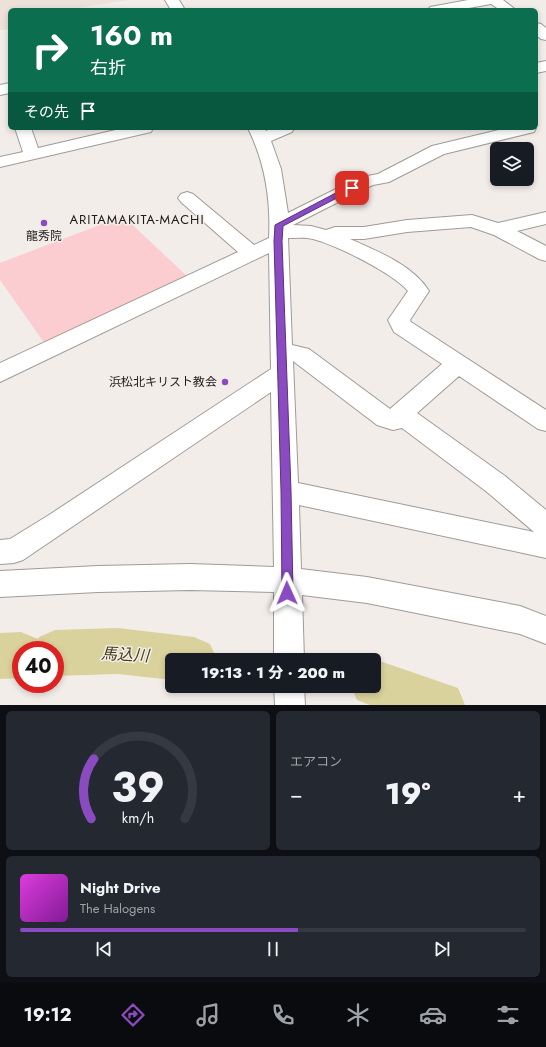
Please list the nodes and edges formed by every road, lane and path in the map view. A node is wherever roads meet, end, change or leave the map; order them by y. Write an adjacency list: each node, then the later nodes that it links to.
1 (492, 0): 2 (street); 3 (street)
2 (456, 8)
3 (506, 8)
4 (538, 29): 5 (street)
5 (546, 36)
6 (24, 130): 11 (street)
7 (136, 130): 11 (street)
8 (275, 130): 10 (street)
9 (519, 130): 17 (street)
10 (258, 133): 17 (street)
11 (32, 154): 12 (street)
12 (0, 162)
13 (187, 198): 20 (street)
14 (546, 218): 16 (street)
15 (202, 223): 20 (street)
16 (497, 230): 18 (street); 19 (street)
17 (278, 232): 18 (street); 20 (street); 21 (street)
18 (328, 236): 22 (street)
19 (546, 254)
20 (247, 256): 23 (street)
21 (281, 350): 24 (street); 25 (street)
22 (457, 364): 25 (street); 26 (street)
23 (0, 373)
24 (281, 374): 27 (street); 30 (street)
25 (393, 421): 28 (street)
26 (546, 422)
27 (286, 491): 29 (street); 31 (street)
28 (546, 526)
29 (546, 546)
30 (0, 552)
31 (287, 580): 32 (street); 33 (street); 34 (street)
32 (0, 584)
33 (546, 630)
34 (289, 653)
35 (290, 693): 36 (street)
36 (290, 705)

